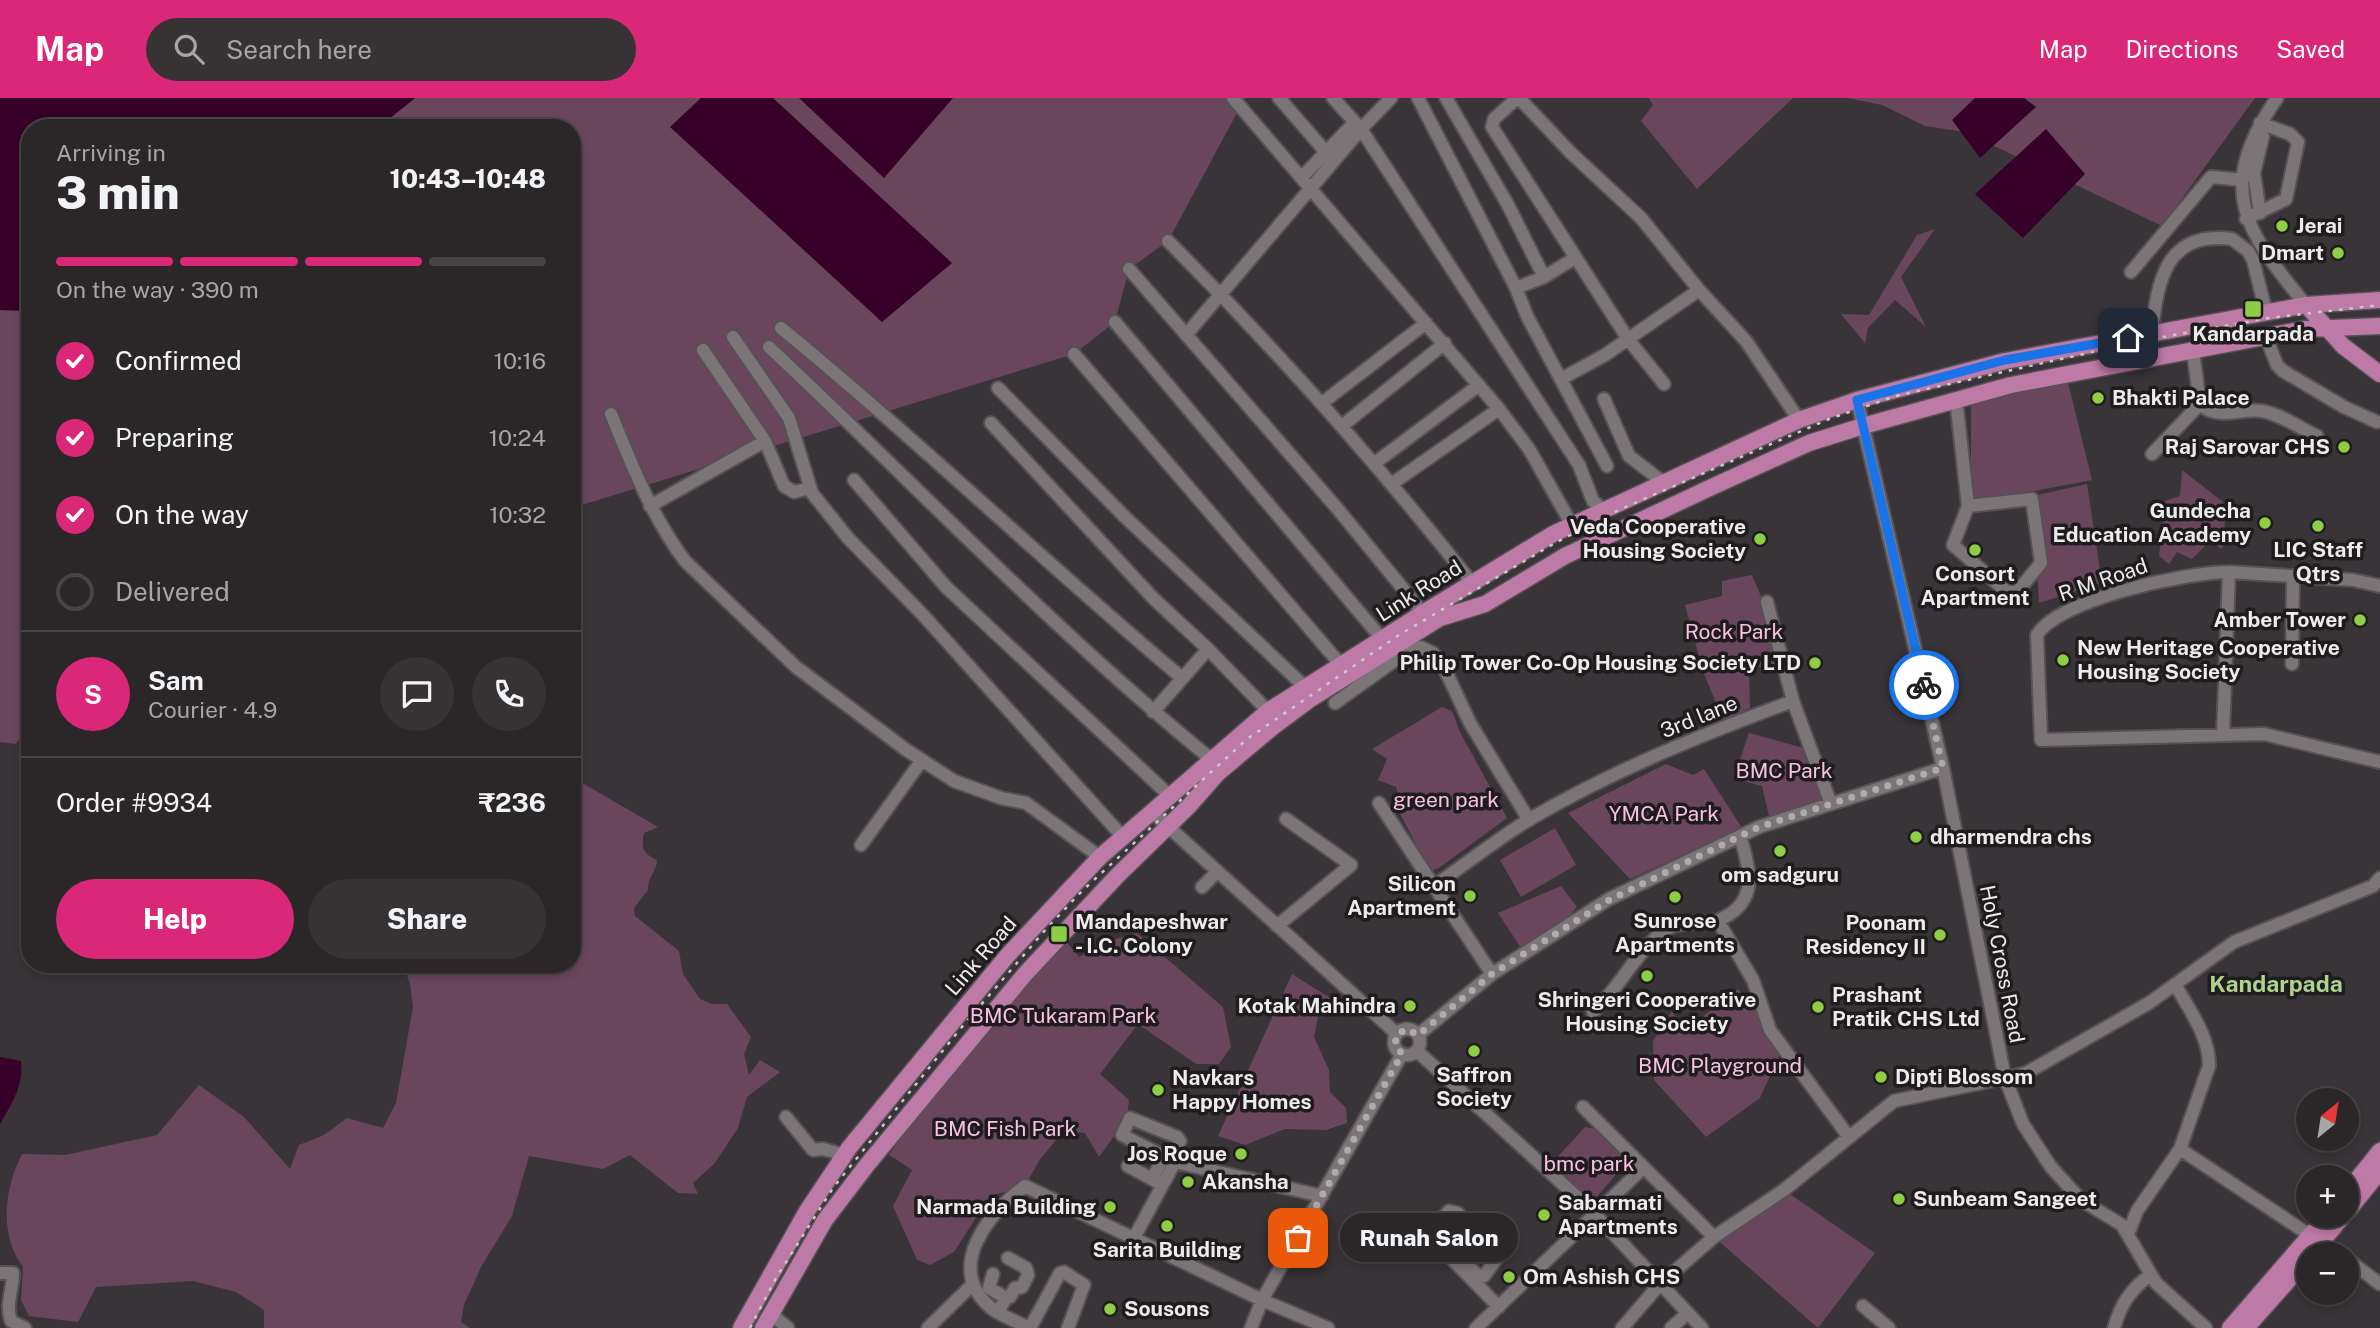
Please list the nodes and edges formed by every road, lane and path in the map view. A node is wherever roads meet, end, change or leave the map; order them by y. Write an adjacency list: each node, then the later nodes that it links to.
1 (1233, 98): 12 (street)
2 (1279, 98): 11 (street)
3 (1333, 98): 10 (street)
4 (1391, 98): 10 (street)
5 (1418, 98): 22 (street)
6 (1447, 98): 21 (street)
7 (1518, 98): 18 (street); 23 (street)
8 (2277, 98): 9 (street)
9 (2264, 125): 13 (street); 15 (street); 15 (street)
10 (1358, 126): 11 (street); 14 (street); 72 (street)
11 (1325, 151): 12 (street)
12 (1302, 177): 14 (street)
13 (2243, 180): 16 (street); 20 (street)
14 (1313, 189): 24 (street); 29 (street)
15 (2260, 213): 16 (street)
16 (2246, 219): 26 (street)
17 (1168, 241): 24 (street)
18 (1575, 258): 21 (street); 37 (street)
19 (1129, 269): 34 (street)
20 (2132, 272)
21 (1544, 277): 22 (street)
22 (1516, 288): 45 (street)
23 (1699, 290): 37 (street); 56 (street)
24 (1223, 295): 34 (street); 52 (street)
25 (2380, 300): 26 (main road, Link Road)
26 (2314, 304): 27 (main road, Link Road); 32 (main road)
27 (2266, 312): 33 (main road, Link Road); 33 (street)
28 (1115, 322): 80 (street)
29 (1426, 323): 38 (street); 52 (street)
30 (2380, 326): 32 (main road, Link Road)
31 (781, 328): 84 (street)
32 (2333, 328): 36 (main road, Link Road); 43 (main road); 44 (main road)
33 (2152, 333): 51 (main road, Link Road)
34 (1186, 335): 79 (street)
35 (733, 337): 69 (street)
36 (2266, 337): 41 (main road, Link Road); 57 (street)
37 (1628, 339): 45 (street); 46 (street)
38 (1445, 343): 47 (street); 59 (street)
39 (769, 347): 89 (street)
40 (703, 350): 62 (street)
41 (2193, 351): 50 (main road, Link Road); 53 (street)
42 (1073, 354): 83 (street)
43 (2380, 361)
44 (2380, 374)
45 (1562, 379): 65 (street)
46 (1664, 384)
47 (1479, 385): 54 (street); 64 (street)
48 (998, 388): 85 (street)
49 (1604, 399): 68 (street)
50 (1956, 399): 60 (main road, Link Road); 71 (street)
51 (1857, 400): 56 (main road, Link Road); 60 (street, Holy Cross Road)
52 (1322, 403): 59 (street)
53 (2200, 404): 61 (street); 63 (street)
54 (1499, 409): 67 (street); 73 (street)
55 (611, 414): 70 (street)
56 (1799, 420): 68 (main road, Link Road)
57 (2377, 422)
58 (991, 423): 81 (street)
59 (1342, 426): 64 (street)
60 (1863, 426): 94 (street, Holy Cross Road); 101 (main road, Link Road)
61 (2317, 436)
62 (765, 441): 69 (street); 70 (street)
63 (2152, 454)
64 (1375, 463): 67 (street)
65 (1607, 466)
66 (854, 480): 95 (street)
67 (1393, 483): 76 (street)
68 (1664, 483): 72 (main road, Link Road)
69 (810, 488): 102 (street)
70 (650, 506): 92 (street)
71 (1968, 506): 71 (street)
72 (1604, 511): 73 (main road, Link Road)
73 (1572, 525): 76 (main road, Link Road)
74 (2229, 572): 75 (street); 90 (street); 90 (street, R M Road)
75 (2292, 578): 77 (street); 82 (street)
76 (1472, 583): 79 (main road, Link Road)
77 (2380, 586)
78 (1767, 602): 86 (street)
79 (1423, 613): 80 (main road, Link Road)
80 (1382, 639): 83 (main road, Link Road)
81 (1208, 649): 84 (street); 88 (street)
82 (2292, 664)
83 (1341, 665): 85 (main road, Link Road)
84 (1182, 678): 89 (street)
85 (1305, 687): 88 (main road, Link Road)
86 (1793, 701): 97 (street); 100 (street, 3rd lane)
87 (1335, 703): 100 (street)
88 (1268, 711): 91 (main road, Link Road)
89 (1153, 712): 91 (street)
90 (2223, 735): 93 (street, R M Road)
91 (1211, 759): 95 (main road, Link Road)
92 (922, 760): 104 (street); 105 (street)
93 (2380, 762)
94 (1943, 768): 97 (street); 119 (street, Holy Cross Road)
95 (1170, 796): 98 (main road, Link Road)
96 (1379, 803): 109 (street)
97 (1831, 804): 103 (street)
98 (1152, 812): 101 (street); 102 (main road, Link Road)
99 (1286, 819): 111 (street)
100 (1529, 820): 109 (street, 3rd lane)
101 (1168, 827): 106 (street); 158 (main road, Link Road)
102 (1122, 836): 105 (main road, Link Road)
103 (1740, 836): 110 (street); 112 (street)
104 (861, 845)
105 (1100, 857): 125 (main road, Link Road)
106 (1215, 870): 108 (street); 111 (street)
107 (2380, 878): 113 (street)
108 (1200, 886)
109 (1434, 886): 112 (street)
110 (1718, 921): 114 (street); 122 (street)
111 (1277, 926): 115 (street)
112 (1492, 974): 116 (street)
113 (2175, 984): 119 (street); 123 (street)
114 (1593, 1012)
115 (1397, 1034): 116 (street); 118 (street)
116 (1418, 1035): 117 (street)
117 (1417, 1051): 118 (street); 133 (street)
118 (1402, 1054): 131 (street)
119 (2005, 1078): 122 (street); 136 (street, Holy Cross Road)
120 (1583, 1107): 127 (street)
121 (786, 1117): 125 (street)
122 (1849, 1138): 138 (street)
123 (2180, 1149): 136 (street); 139 (street)
124 (2380, 1151): 129 (main road)
125 (845, 1156): 160 (main road, Link Road)
126 (1128, 1166): 130 (street)
127 (1643, 1168): 133 (street); 138 (street)
128 (2380, 1171): 132 (main road)
129 (2359, 1177)
130 (1156, 1181): 131 (street); 137 (street)
131 (1321, 1196): 153 (street)
132 (2359, 1197)
133 (1596, 1214): 150 (street); 154 (street)
134 (2322, 1228): 139 (main road)
135 (2329, 1228): 139 (main road)
136 (2128, 1234): 148 (street)
137 (1135, 1236): 149 (street); 153 (street)
138 (1714, 1237): 150 (street)
139 (2317, 1239): 140 (main road); 141 (street); 174 (main road)
140 (2316, 1242)
141 (2321, 1242)
142 (1007, 1258): 152 (street)
143 (1456, 1260): 154 (street)
144 (2359, 1268): 151 (street)
145 (2296, 1272): 175 (main road)
146 (0, 1273): 159 (street)
147 (993, 1274): 152 (street)
148 (2150, 1275): 172 (street); 173 (street)
149 (973, 1284): 156 (street); 162 (street)
150 (1660, 1284): 157 (street); 168 (street)
151 (2380, 1284)
152 (1006, 1298): 156 (street)
153 (1262, 1300): 165 (street); 166 (street)
154 (1499, 1307): 167 (street)
155 (1863, 1307): 171 (street)
156 (998, 1312): 163 (street)
157 (1688, 1313): 169 (street); 170 (street)
158 (767, 1321): 161 (street)
159 (25, 1328)
160 (741, 1328)
161 (788, 1328)
162 (928, 1328)
163 (1029, 1328): 164 (street)
164 (1068, 1328)
165 (1251, 1328)
166 (1328, 1328)
167 (1476, 1328)
168 (1622, 1328)
169 (1671, 1328)
170 (1702, 1328)
171 (1889, 1328)
172 (2114, 1328)
173 (2206, 1328)
174 (2230, 1328)
175 (2246, 1328)

